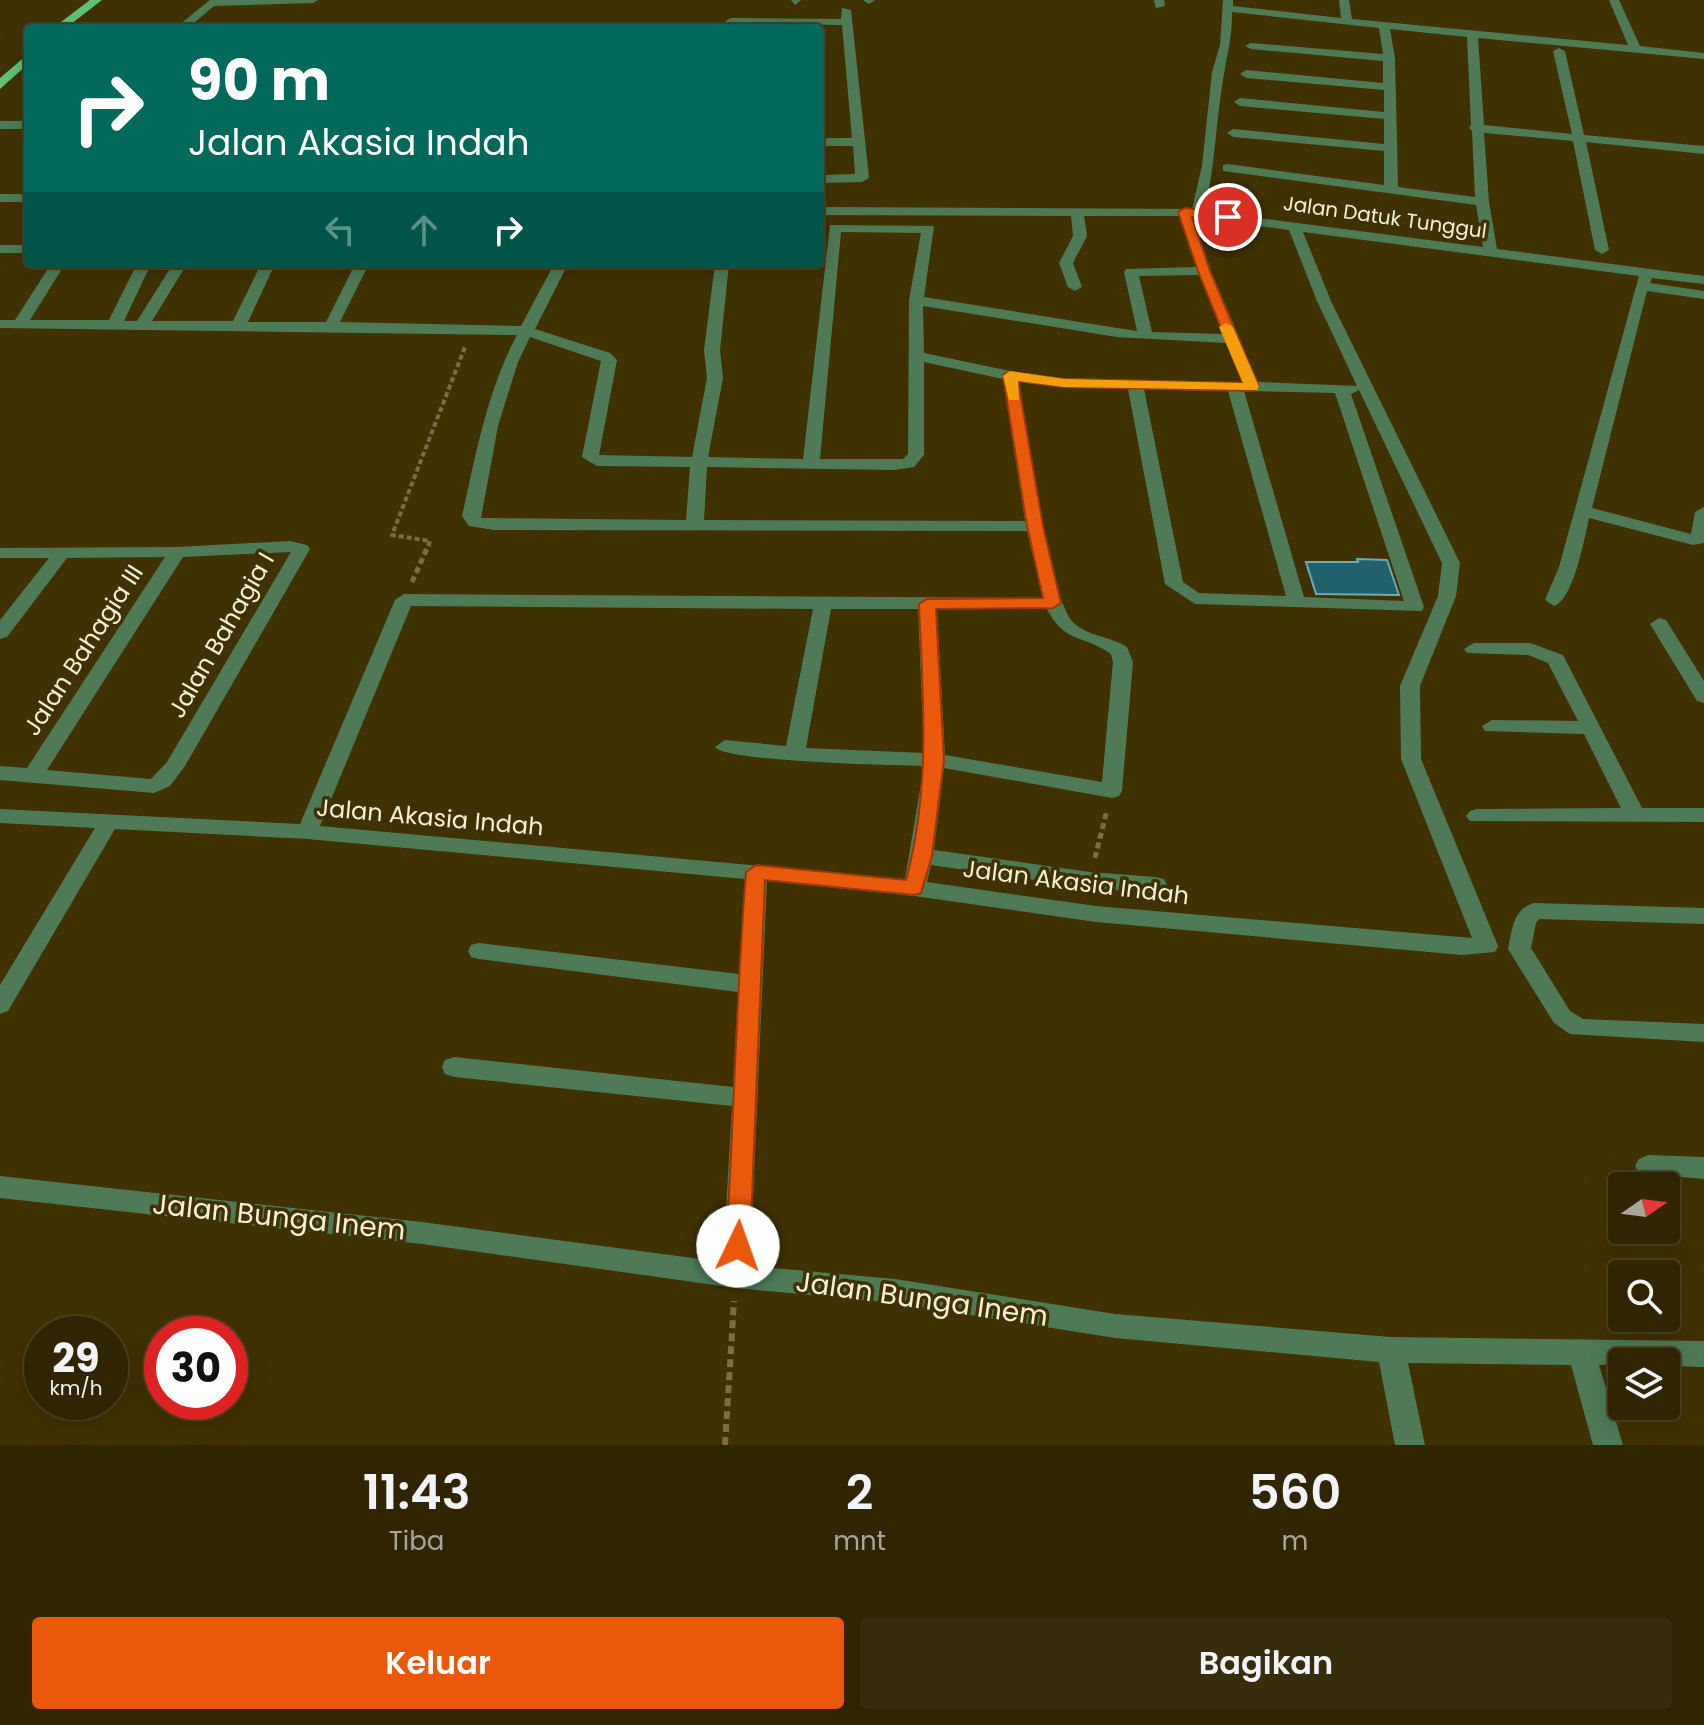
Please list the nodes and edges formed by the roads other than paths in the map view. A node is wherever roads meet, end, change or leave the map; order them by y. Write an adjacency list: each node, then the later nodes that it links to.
1 (97, 0): 11 (main road)
2 (313, 0): 6 (street)
3 (1272, 0): 8 (street)
4 (1344, 0): 10 (street)
5 (1614, 0): 17 (street)
6 (215, 2): 12 (street)
7 (1228, 4): 8 (street); 45 (street)
8 (1274, 15): 10 (street)
9 (731, 21): 13 (street)
10 (1347, 22): 14 (street)
11 (64, 24)
12 (186, 24)
13 (775, 24): 33 (street)
14 (1384, 28): 15 (street); 20 (street)
15 (1473, 36): 17 (street); 29 (street)
16 (1251, 46): 20 (street)
17 (1635, 49): 19 (street)
18 (1559, 51): 31 (street)
19 (1704, 56)
20 (1389, 58): 24 (street)
21 (24, 61): 23 (main road)
22 (1246, 74): 24 (street)
23 (0, 85)
24 (1389, 87): 26 (street)
25 (1240, 102): 26 (street)
26 (1390, 116): 34 (street)
27 (0, 125): 28 (street)
28 (24, 125)
29 (1475, 128): 31 (street); 42 (street)
30 (1233, 133): 34 (street)
31 (1579, 138): 35 (street); 50 (street)
32 (824, 142): 33 (street)
33 (858, 142): 40 (street)
34 (1389, 148): 39 (street)
35 (1704, 150)
36 (1228, 168): 39 (street)
37 (824, 180): 40 (street)
38 (24, 182): 41 (street)
39 (1391, 188): 42 (street)
40 (867, 194): 43 (street, Jalan Datuk Tunggul); 44 (street, Jalan Datuk Tunggul)
41 (5, 198)
42 (1482, 202): 51 (street)
43 (828, 211): 47 (street)
44 (1077, 211): 45 (street, Jalan Datuk Tunggul); 62 (street)
45 (1190, 218): 46 (street, Jalan Datuk Tunggul); 59 (street)
46 (1294, 225): 51 (street, Jalan Datuk Tunggul); 79 (street)
47 (827, 228): 64 (street); 81 (street)
48 (0, 249): 49 (street)
49 (24, 249)
50 (1602, 250)
51 (1491, 252): 60 (street, Jalan Datuk Tunggul)
52 (55, 268): 66 (street)
53 (142, 268): 67 (street)
54 (178, 268): 68 (street)
55 (266, 268): 69 (street)
56 (360, 268): 70 (street)
57 (559, 268): 71 (street)
58 (722, 268): 80 (street)
59 (1204, 271): 72 (street); 73 (street)
60 (1645, 279): 61 (street, Jalan Datuk Tunggul); 63 (street); 82 (street)
61 (1704, 280)
62 (1075, 287)
63 (1704, 295)
64 (916, 300): 72 (street); 74 (street)
65 (0, 324): 66 (street)
66 (20, 324): 67 (street)
67 (115, 324): 68 (street)
68 (142, 325): 69 (street)
69 (239, 325): 70 (street)
70 (331, 326): 71 (street)
71 (525, 331): 80 (street); 84 (street)
72 (1146, 336): 73 (street)
73 (1231, 339): 77 (street)
74 (916, 356): 75 (street); 81 (street)
75 (1010, 376): 76 (street); 85 (street)
76 (1135, 386): 77 (street); 92 (street)
77 (1244, 388): 78 (street); 92 (street)
78 (1341, 388): 79 (street); 92 (street)
79 (1368, 389): 116 (street)
80 (699, 463): 81 (street); 84 (street)
81 (811, 464)
82 (1582, 511): 83 (street); 89 (street)
83 (1704, 512)
84 (695, 523): 85 (street)
85 (1035, 526): 91 (street)
86 (177, 552): 88 (street, Jalan Bahagia I); 104 (street, Jalan Bahagia III); 104 (street, Jalan Bahagia I)
87 (0, 553): 88 (street, Jalan Bahagia I)
88 (62, 553): 95 (street)
89 (1554, 600)
90 (823, 602): 93 (street); 101 (street); 110 (street)
91 (1053, 603): 93 (street); 102 (street)
92 (1297, 603)
93 (927, 604): 102 (street)
94 (1659, 624): 97 (street)
95 (0, 633)
96 (1474, 649): 99 (street)
97 (1704, 697)
98 (1492, 726): 99 (street)
99 (1592, 728): 105 (street)
100 (725, 747): 101 (street)
101 (795, 754): 102 (street)
102 (935, 760): 111 (street)
103 (0, 773): 104 (street, Jalan Bahagia I)
104 (33, 776)
105 (1635, 815): 106 (street); 108 (street)
106 (1704, 815)
107 (0, 816): 109 (street, Jalan Akasia Indah)
108 (1477, 816)
109 (109, 822): 110 (street, Jalan Akasia Indah); 120 (street)
110 (307, 832): 112 (street, Jalan Akasia Indah)
111 (922, 856): 113 (street); 114 (street)
112 (756, 872): 114 (street, Jalan Akasia Indah); 119 (street)
113 (1156, 885)
114 (914, 888): 116 (street, Jalan Akasia Indah)
115 (1704, 916): 117 (street)
116 (1487, 946): 117 (street, Jalan Akasia Indah)
117 (1519, 949): 121 (street)
118 (479, 951): 119 (street)
119 (748, 984): 123 (street)
120 (0, 1005)
121 (1704, 1033)
122 (454, 1067): 123 (street)
123 (747, 1098): 127 (street)
124 (1648, 1166): 125 (street)
125 (1704, 1168)
126 (0, 1187): 127 (street, Jalan Bunga Inem)
127 (736, 1276): 128 (street, Jalan Bunga Inem)
128 (1391, 1350): 130 (street, Jalan Bunga Inem); 131 (street)
129 (1704, 1354): 130 (street, Jalan Bunga Inem)
130 (1582, 1355): 132 (street)
131 (1410, 1445)
132 (1608, 1445)

